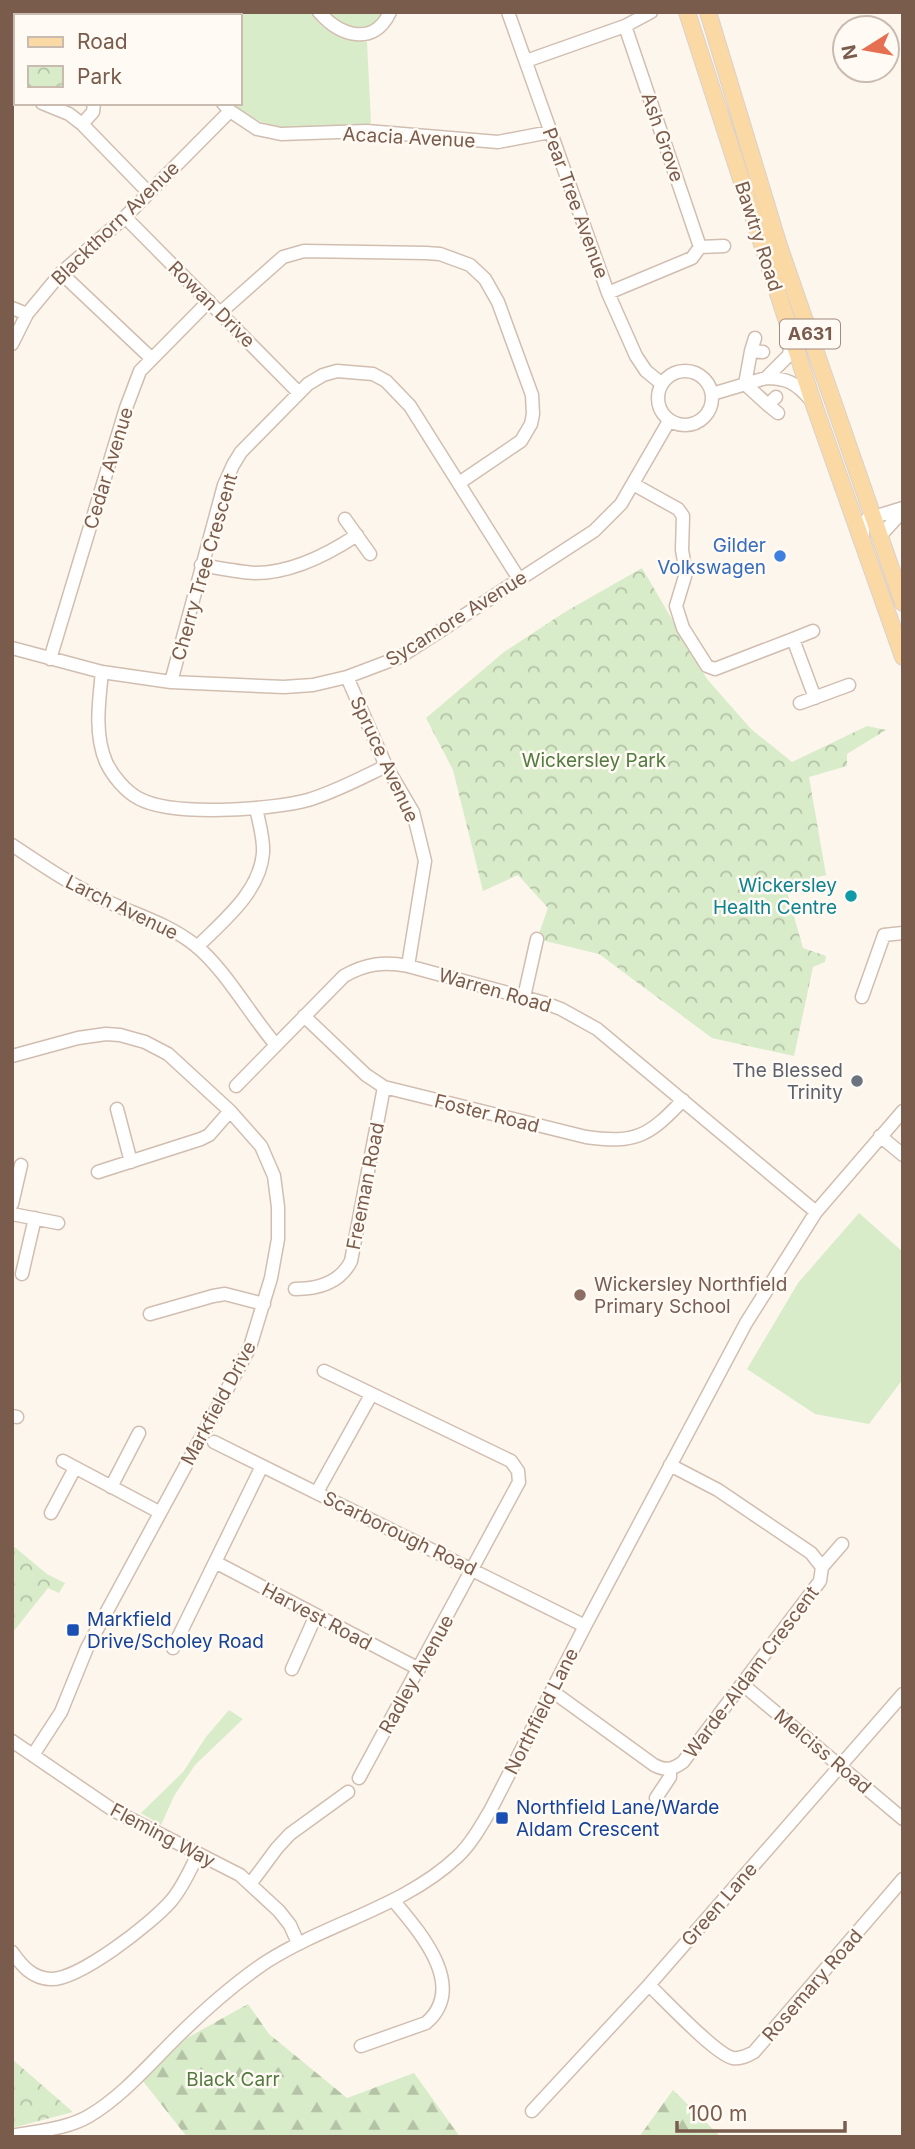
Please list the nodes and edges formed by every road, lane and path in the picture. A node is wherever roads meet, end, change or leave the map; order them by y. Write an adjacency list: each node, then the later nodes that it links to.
1 (319, 12): 2 (street)
2 (390, 12)
3 (508, 12): 8 (street, Pear Tree Avenue)
4 (651, 12): 7 (street)
5 (687, 12): 24 (main road, Bawtry Road / A631)
6 (708, 12): 39 (main road, Bawtry Road / A631)
7 (625, 26): 8 (street); 17 (street, Ash Grove)
8 (526, 61): 13 (street, Pear Tree Avenue)
9 (47, 105): 12 (street)
10 (94, 105): 12 (street)
11 (226, 107): 13 (street, Acacia Avenue); 14 (street, Blackthorn Avenue)
12 (82, 124): 14 (street)
13 (550, 132): 19 (street, Pear Tree Avenue)
14 (148, 192): 15 (street, Blackthorn Avenue)
15 (125, 217): 18 (street, Blackthorn Avenue); 20 (street, Rowan Drive)
16 (724, 246): 17 (street)
17 (700, 247): 19 (street)
18 (61, 273): 23 (street, Blackthorn Avenue); 27 (street)
19 (608, 293): 29 (street, Pear Tree Avenue)
20 (209, 301): 22 (street, Rowan Drive); 27 (street, Cedar Avenue)
21 (12, 308): 23 (street)
22 (221, 312): 31 (street, Rowan Drive); 36 (street)
23 (27, 314): 25 (street, Blackthorn Avenue)
24 (791, 334): 28 (street); 34 (main road, Bawtry Road / A631)
25 (12, 344)
26 (756, 347): 30 (street)
27 (152, 359): 52 (street, Cedar Avenue)
28 (766, 378): 30 (street); 34 (street)
29 (662, 384): 32 (street); 35 (street)
30 (744, 384): 32 (street); 33 (street)
31 (299, 393): 36 (street, Cherry Tree Crescent); 45 (street, Cherry Tree Crescent)
32 (712, 394): 35 (street)
33 (774, 405)
34 (814, 405): 43 (main road, Bawtry Road / A631)
35 (669, 421): 37 (street, Sycamore Avenue)
36 (459, 483): 46 (street, Cherry Tree Crescent)
37 (633, 484): 46 (street, Sycamore Avenue); 49 (street)
38 (903, 510): 39 (street); 42 (street)
39 (873, 515): 42 (main road, Bawtry Road / A631); 43 (street)
40 (345, 519): 41 (street)
41 (357, 536): 44 (street); 45 (street)
42 (880, 536): 47 (main road, Bawtry Road / A631)
43 (866, 551): 51 (main road, Bawtry Road / A631)
44 (370, 554)
45 (201, 565): 55 (street, Cherry Tree Crescent)
46 (519, 579): 54 (street, Sycamore Avenue)
47 (903, 603)
48 (813, 631): 49 (street)
49 (793, 639): 57 (street)
50 (12, 648): 52 (street, Sycamore Avenue)
51 (903, 657)
52 (51, 659): 53 (street, Sycamore Avenue)
53 (102, 672): 55 (street, Sycamore Avenue); 60 (street)
54 (346, 677): 55 (street, Sycamore Avenue); 59 (street, Spruce Avenue)
55 (172, 682)
56 (849, 685): 57 (street)
57 (815, 698): 58 (street)
58 (800, 703)
59 (386, 766): 60 (street); 65 (street, Spruce Avenue)
60 (257, 808): 64 (street)
61 (12, 845): 64 (street, Larch Avenue)
62 (903, 933): 67 (street)
63 (537, 939): 66 (street)
64 (197, 947): 69 (street, Larch Avenue)
65 (408, 966): 66 (street, Warren Road); 68 (street, Warren Road)
66 (524, 997): 73 (street, Warren Road)
67 (862, 998)
68 (304, 1016): 69 (street, Warren Road); 72 (street, Foster Road)
69 (276, 1045): 71 (street, Warren Road)
70 (12, 1056): 75 (street, Markfield Drive)
71 (236, 1086)
72 (384, 1087): 73 (street, Foster Road); 88 (street, Freeman Road)
73 (682, 1100): 83 (street, Warren Road)
74 (117, 1109): 79 (street)
75 (230, 1111): 79 (street); 89 (street, Markfield Drive)
76 (903, 1111): 77 (street, Northfield Lane)
77 (880, 1136): 78 (street); 83 (street, Northfield Lane)
78 (903, 1155)
79 (131, 1162): 81 (street)
80 (21, 1165): 82 (street)
81 (98, 1172)
82 (12, 1204)
83 (816, 1212): 96 (street, Northfield Lane)
84 (12, 1214): 85 (street)
85 (34, 1218): 86 (street); 87 (street)
86 (58, 1223)
87 (22, 1274)
88 (295, 1289)
89 (264, 1304): 90 (street); 101 (street, Markfield Drive)
90 (150, 1314)
91 (324, 1371): 92 (street, Radley Avenue)
92 (371, 1395): 100 (street); 106 (street, Radley Avenue)
93 (139, 1433): 99 (street)
94 (215, 1442): 97 (street, Scarborough Road)
95 (63, 1461): 98 (street)
96 (670, 1465): 105 (street, Warde-Aldam Crescent); 108 (street, Northfield Lane)
97 (262, 1466): 100 (street, Scarborough Road); 104 (street)
98 (75, 1468): 99 (street); 102 (street)
99 (111, 1487): 101 (street)
100 (317, 1492): 106 (street, Scarborough Road)
101 (159, 1512): 116 (street, Markfield Drive)
102 (51, 1513)
103 (842, 1544): 105 (street, Warde-Aldam Crescent)
104 (215, 1562): 107 (street, Harvest Road); 109 (street)
105 (822, 1567): 112 (street, Warde-Aldam Crescent)
106 (472, 1569): 108 (street, Scarborough Road); 111 (street, Radley Avenue)
107 (316, 1615): 110 (street); 111 (street, Harvest Road)
108 (585, 1626): 113 (street, Northfield Lane)
109 (173, 1648)
110 (292, 1669)
111 (419, 1669): 119 (street, Radley Avenue)
112 (742, 1684): 117 (street, Melciss Road); 118 (street, Warde-Aldam Crescent)
113 (552, 1691): 118 (street, Warde-Aldam Crescent); 126 (street, Northfield Lane)
114 (903, 1694): 117 (street, Green Lane)
115 (12, 1741): 116 (street, Fleming Way)
116 (33, 1755): 123 (street, Fleming Way)
117 (841, 1765): 122 (street, Melciss Road); 129 (street, Green Lane)
118 (670, 1770): 121 (street, Warde-Aldam Crescent)
119 (359, 1778)
120 (348, 1792): 125 (street)
121 (656, 1798)
122 (903, 1819)
123 (198, 1854): 125 (street, Fleming Way); 128 (street)
124 (903, 1879): 129 (street, Rosemary Road)
125 (251, 1883): 127 (street, Fleming Way)
126 (393, 1900): 127 (street, Northfield Lane); 130 (street)
127 (298, 1942): 132 (street, Northfield Lane)
128 (12, 1952)
129 (649, 1985): 131 (street, Green Lane)
130 (361, 2046)
131 (532, 2111)
132 (12, 2136)

